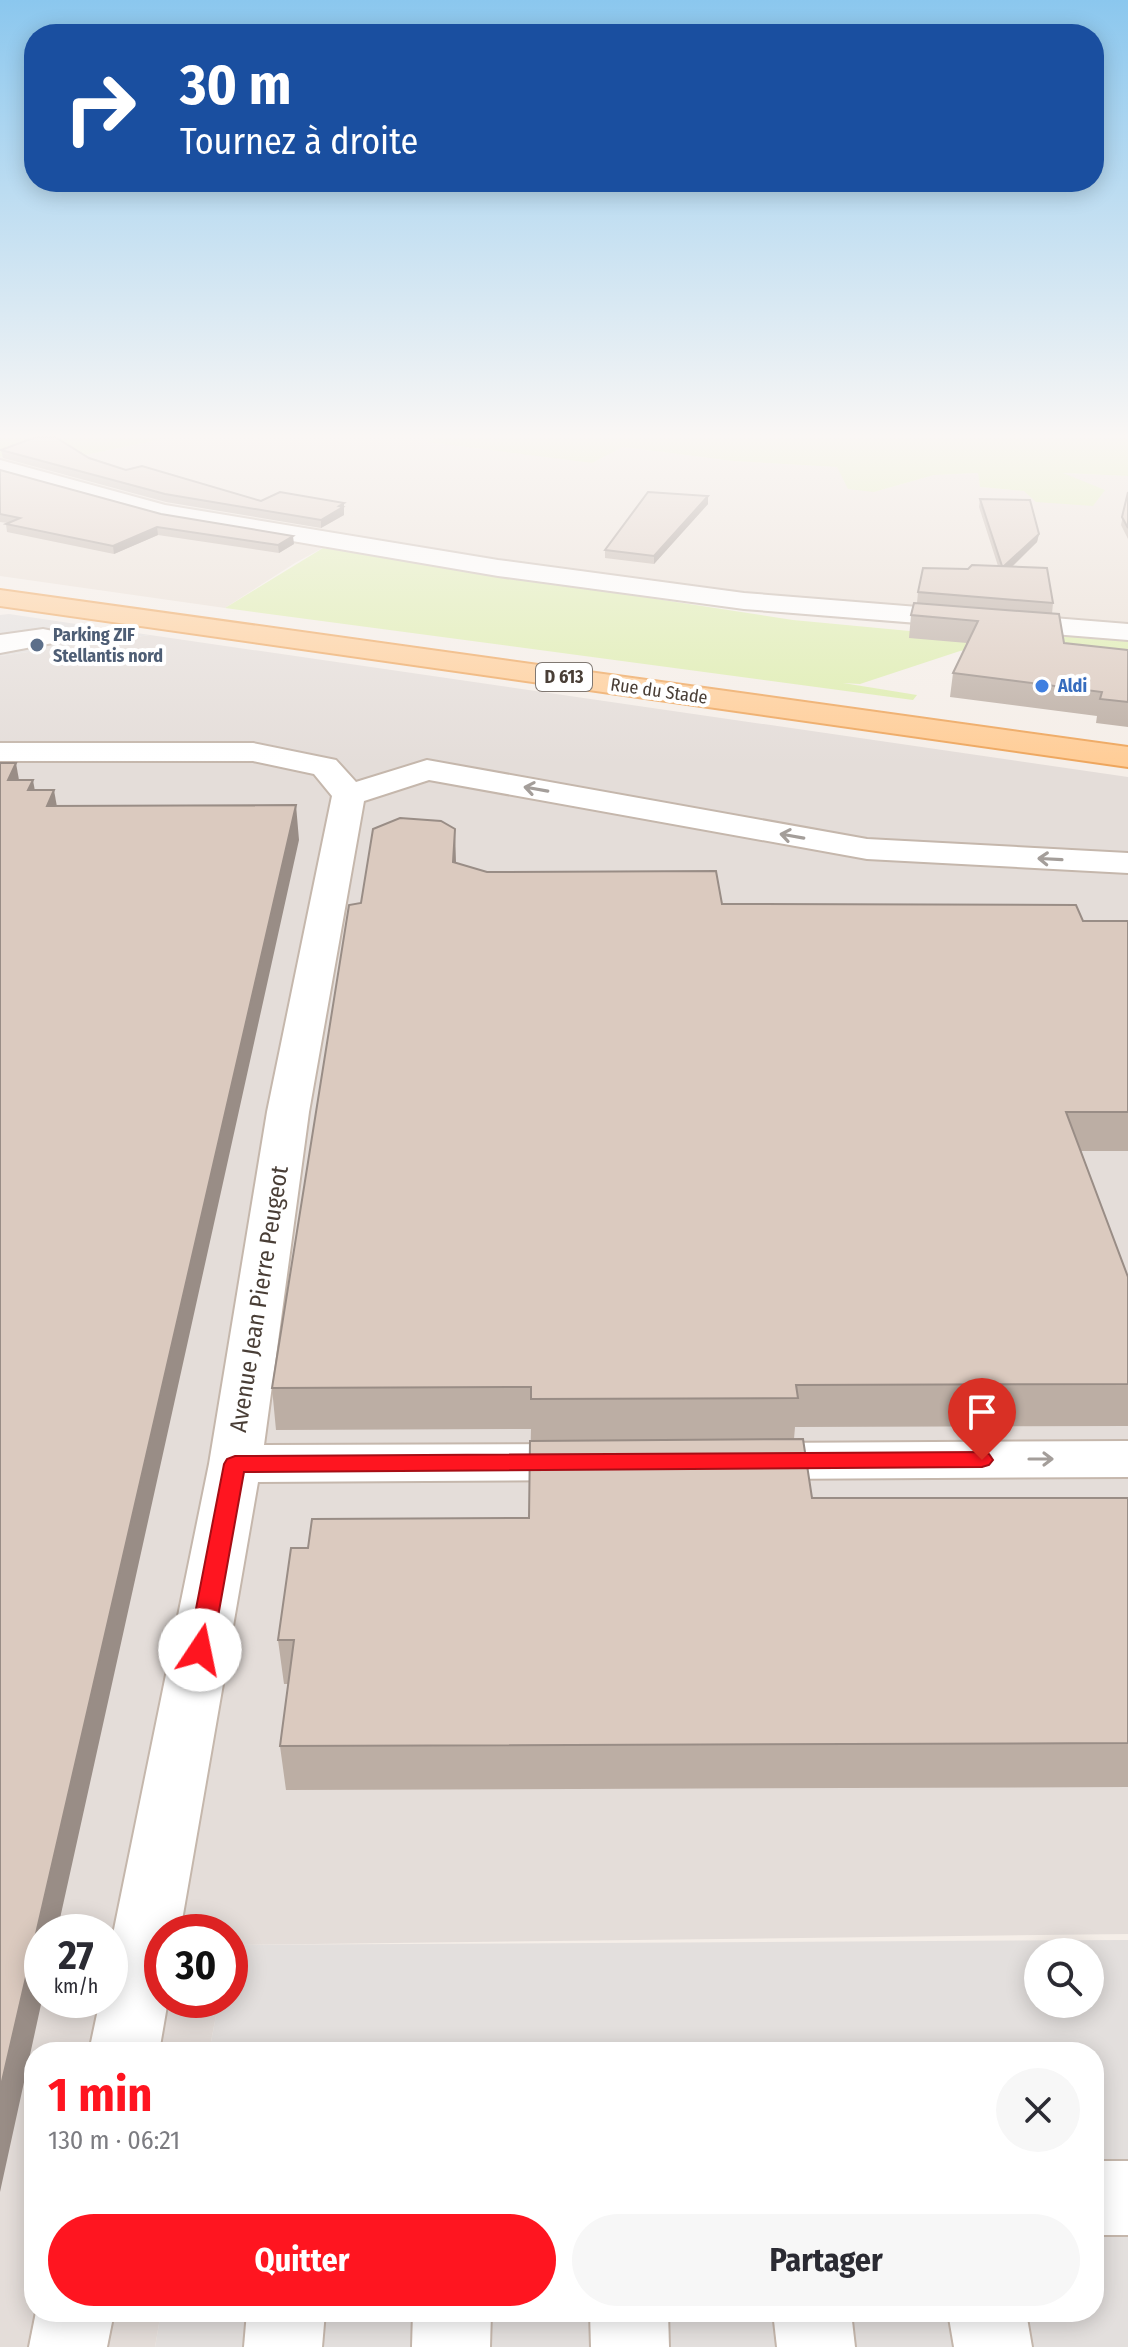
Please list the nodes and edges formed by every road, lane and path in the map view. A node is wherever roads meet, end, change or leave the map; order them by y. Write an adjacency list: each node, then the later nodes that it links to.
1 (370, 547): 4 (street)
2 (0, 586): 7 (main road, Rue du Stade / D 613)
3 (0, 598): 10 (main road, Rue du Stade / D 613)
4 (1128, 632)
5 (43, 637): 6 (street)
6 (0, 644)
7 (1128, 741)
8 (0, 752): 9 (street)
9 (253, 752): 11 (street); 12 (street)
10 (1128, 757)
11 (427, 770): 12 (street); 13 (street, one-way to 11)
12 (349, 795): 17 (street, Avenue Jean Pierre Peugeot)
13 (1128, 863)
14 (694, 1461): 16 (street, one-way to 16)
15 (631, 1462): 17 (street)
16 (1121, 1463)
17 (235, 1464): 18 (street, Avenue Jean Pierre Peugeot)
18 (126, 2042)
19 (1104, 2198): 20 (street)
20 (1128, 2198)
21 (73, 2322): 27 (street)
22 (285, 2322): 28 (street)
23 (452, 2322): 29 (street)
24 (629, 2322): 30 (street)
25 (813, 2322): 31 (street)
26 (989, 2322): 32 (street)
27 (68, 2347)
28 (283, 2347)
29 (451, 2347)
30 (630, 2347)
31 (816, 2347)
32 (993, 2347)

